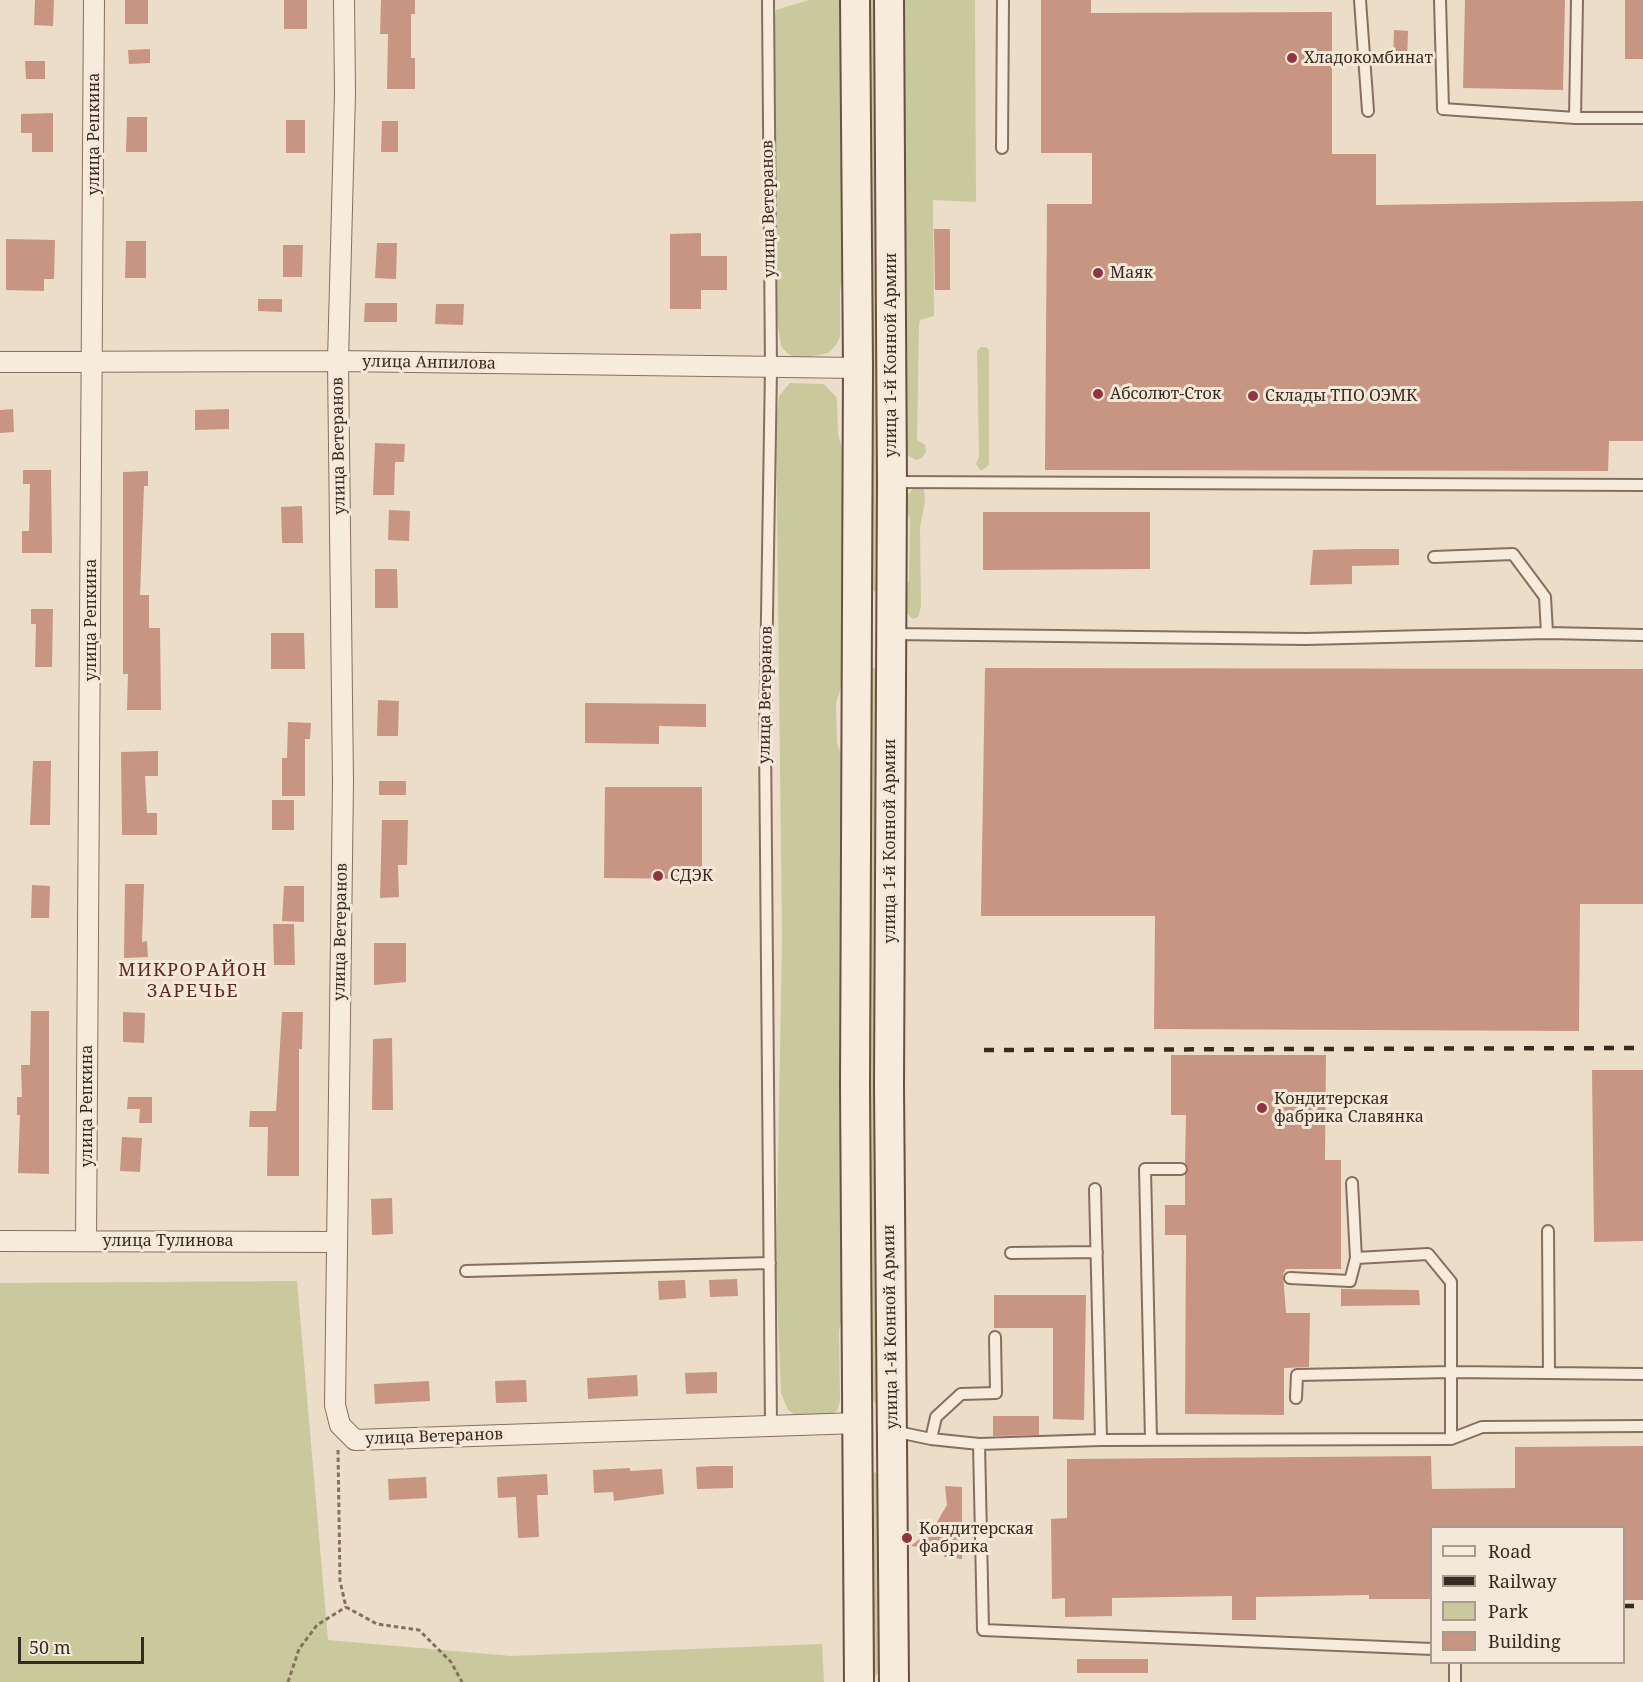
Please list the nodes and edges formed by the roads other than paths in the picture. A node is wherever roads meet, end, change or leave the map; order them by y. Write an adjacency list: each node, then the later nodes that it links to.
1 (94, 0): 16 (street, улица Репкина)
2 (344, 0): 14 (street, улица Ветеранов)
3 (768, 0): 17 (lane, улица Ветеранов)
4 (855, 0): 18 (main road, улица 1-й Конной Армии)
5 (889, 0): 19 (main road, улица 1-й Конной Армии)
6 (1003, 0): 13 (lane)
7 (1360, 0): 10 (lane)
8 (1440, 0): 11 (lane)
9 (1577, 0): 11 (lane)
10 (1368, 111)
11 (1575, 118): 12 (lane)
12 (1643, 118)
13 (1002, 148)
14 (338, 361): 16 (street, улица Анпилова); 17 (street, улица Анпилова); 32 (street, улица Ветеранов)
15 (0, 362): 16 (street, улица Анпилова)
16 (93, 363): 31 (street, улица Репкина)
17 (771, 368): 18 (street, улица Анпилова); 36 (lane, улица Ветеранов)
18 (858, 368): 23 (main road, улица 1-й Конной Армии)
19 (892, 482): 20 (lane); 24 (main road, улица 1-й Конной Армии)
20 (1643, 485)
21 (1434, 557): 22 (lane)
22 (1546, 633): 24 (lane); 25 (lane)
23 (857, 634): 24 (main road); 46 (main road, улица 1-й Конной Армии)
24 (892, 634): 47 (main road, улица 1-й Конной Армии)
25 (1643, 634)
26 (1181, 1169): 51 (lane)
27 (1352, 1182): 35 (lane)
28 (1095, 1189): 33 (lane)
29 (1548, 1231): 41 (lane)
30 (0, 1241): 31 (street, улица Тулинова)
31 (86, 1241): 32 (street, улица Тулинова)
32 (336, 1242): 44 (street, улица Ветеранов)
33 (1097, 1252): 34 (lane); 50 (lane)
34 (1011, 1253)
35 (1356, 1258): 38 (lane); 40 (lane)
36 (770, 1263): 37 (lane); 44 (lane, улица Ветеранов)
37 (466, 1271)
38 (1290, 1278)
39 (995, 1337): 48 (lane)
40 (1451, 1372): 41 (lane); 43 (lane); 49 (lane)
41 (1550, 1373): 42 (lane)
42 (1643, 1374)
43 (1296, 1398)
44 (771, 1425): 46 (street, улица Ветеранов)
45 (1643, 1426): 49 (lane)
46 (858, 1427): 47 (main road); 55 (main road, улица 1-й Конной Армии)
47 (892, 1431): 48 (lane); 56 (main road, улица 1-й Конной Армии)
48 (931, 1439): 52 (lane)
49 (1451, 1439): 51 (lane)
50 (1101, 1440): 51 (lane); 52 (lane)
51 (1151, 1440)
52 (979, 1444): 53 (lane)
53 (1430, 1649)
54 (1455, 1664): 57 (lane)
55 (859, 1682)
56 (894, 1682)
57 (1455, 1682)

